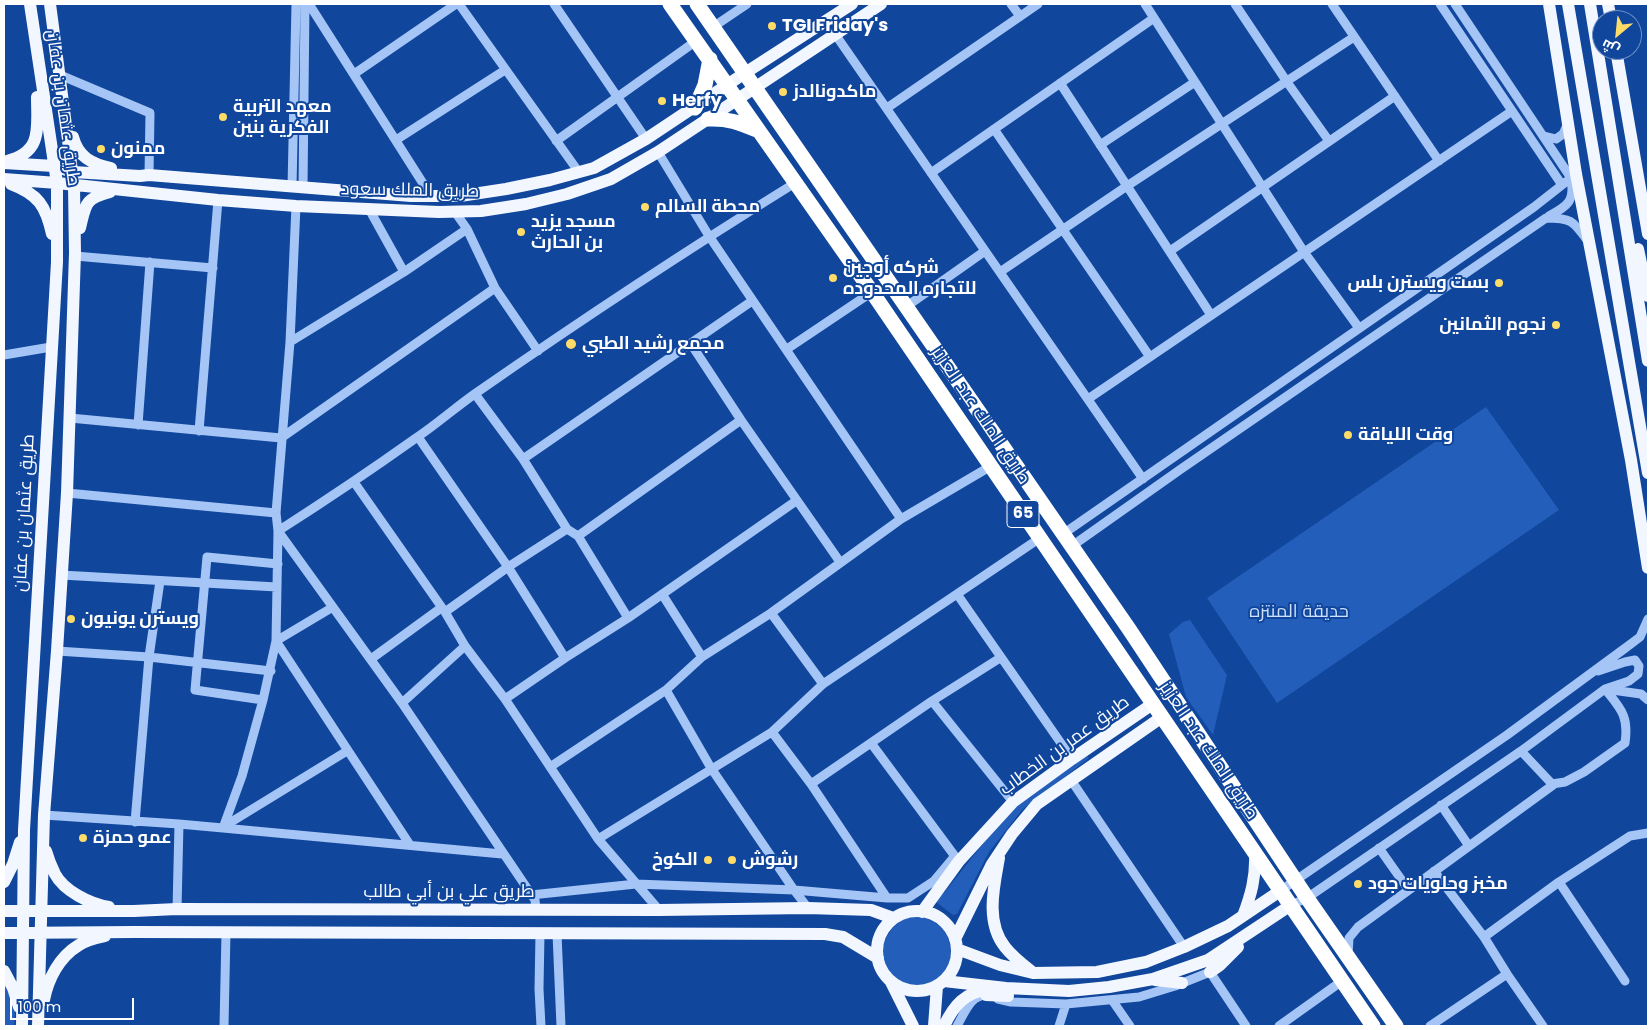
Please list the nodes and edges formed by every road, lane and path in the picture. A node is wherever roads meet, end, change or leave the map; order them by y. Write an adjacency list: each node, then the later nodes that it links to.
1 (30, 4): 29 (main road, طريق عثمان بن عفان)
2 (50, 4): 35 (main road, طريق عثمان بن عفان)
3 (296, 4): 78 (street)
4 (305, 4): 78 (street)
5 (309, 4): 34 (street)
6 (457, 4): 32 (street); 34 (street)
7 (554, 4): 42 (street)
8 (670, 4): 28 (highway, طريق الملك عبد العزيز / 65)
9 (697, 4): 25 (highway, طريق الملك عبد العزيز / 65)
10 (747, 4): 25 (street)
11 (852, 4): 33 (main road, طريق الملك سعود)
12 (881, 4): 26 (main road, طريق الملك سعود)
13 (1011, 4): 23 (street)
14 (1038, 4): 23 (street)
15 (1145, 4): 24 (street)
16 (1235, 4): 37 (street)
17 (1332, 4): 27 (street)
18 (1440, 4): 46 (street)
19 (1455, 4): 53 (street)
20 (1549, 4): 50 (main road)
21 (1568, 4): 71 (main road)
22 (1591, 6): 67 (main road)
23 (1020, 16): 45 (street)
24 (1154, 18): 36 (street); 38 (street)
25 (713, 27): 33 (highway, طريق الملك عبد العزيز / 65)
26 (835, 34): 40 (main road, طريق الملك سعود); 45 (street)
27 (1354, 37): 37 (street); 41 (street)
28 (696, 41): 30 (highway, طريق الملك عبد العزيز / 65); 42 (street)
29 (38, 55): 61 (main road); 62 (main road, طريق عثمان بن عفان)
30 (710, 58): 39 (highway, طريق الملك عبد العزيز / 65); 44 (highway)
31 (1618, 60): 65 (main road)
32 (505, 70): 55 (street); 56 (street)
33 (745, 73): 39 (main road, طريق الملك سعود); 40 (highway, طريق الملك عبد العزيز / 65)
34 (354, 74): 55 (street)
35 (60, 75): 47 (main road, طريق عثمان بن عفان); 68 (street)
36 (1195, 82): 49 (street); 58 (street)
37 (1287, 82): 49 (street); 57 (street)
38 (1060, 83): 51 (street); 58 (street)
39 (728, 84): 43 (highway, طريق الملك عبد العزيز / 65); 44 (main road, طريق الملك سعود)
40 (756, 88): 43 (main road, طريق الملك سعود); 104 (highway, طريق الملك عبد العزيز / 65)
41 (1395, 96): 57 (street); 60 (street)
42 (618, 97): 54 (street); 56 (street)
43 (738, 99): 48 (main road, طريق الملك سعود); 52 (highway, طريق الملك عبد العزيز / 65)
44 (695, 108): 54 (main road, طريق الملك سعود)
45 (886, 108): 66 (street)
46 (1512, 111): 60 (street); 74 (street)
47 (66, 115): 64 (main road, طريق عثمان بن عفان); 68 (main road)
48 (708, 118): 52 (highway); 59 (main road, طريق الملك سعود)
49 (1221, 123): 76 (street); 77 (street)
50 (1568, 123): 53 (street); 69 (main road)
51 (994, 129): 66 (street); 87 (street)
52 (760, 131): 73 (highway, طريق الملك عبد العزيز / 65)
53 (1544, 136): 69 (street)
54 (646, 139): 63 (main road, طريق الملك سعود)
55 (396, 140): 80 (street)
56 (556, 141): 63 (street)
57 (1329, 141): 77 (street)
58 (1100, 145): 76 (street)
59 (658, 152): 84 (main road, طريق الملك سعود); 89 (street)
60 (1439, 161): 93 (street)
61 (4, 162): 62 (main road, طريق الملك سعود)
62 (54, 166): 64 (main road, طريق الملك سعود); 72 (main road, طريق عثمان بن عفان)
63 (578, 171): 80 (main road, طريق الملك سعود)
64 (72, 172): 68 (main road, طريق الملك سعود); 75 (main road, طريق عثمان بن عفان)
65 (1643, 172): 88 (main road)
66 (931, 173): 91 (street)
67 (1618, 173): 102 (main road); 114 (main road)
68 (144, 175): 78 (main road, طريق الملك سعود)
69 (1574, 176): 74 (street); 85 (street); 90 (main road)
70 (4, 180): 72 (main road, طريق الملك سعود); 95 (main road)
71 (1597, 180): 125 (main road); 130 (main road)
72 (57, 183): 75 (main road, طريق الملك سعود); 95 (main road, طريق عثمان بن عفان)
73 (794, 183): 89 (street); 101 (highway, طريق الملك عبد العزيز / 65)
74 (1562, 185): 106 (street)
75 (74, 186): 79 (main road, طريق الملك سعود); 94 (main road, طريق عثمان بن عفان)
76 (1127, 186): 87 (street); 92 (street)
77 (1262, 186): 92 (street); 93 (street)
78 (298, 187): 80 (main road, طريق الملك سعود)
79 (120, 190): 81 (main road, طريق الملك سعود); 94 (main road)
80 (432, 196)
81 (218, 200): 82 (main road, طريق الملك سعود); 97 (street)
82 (296, 206): 83 (main road, طريق الملك سعود); 107 (street)
83 (369, 209): 84 (main road, طريق الملك سعود); 98 (street)
84 (455, 212): 86 (street)
85 (1546, 218): 90 (street); 138 (street)
86 (467, 229): 98 (street); 100 (street)
87 (1063, 229): 99 (street); 113 (street)
88 (1648, 234)
89 (709, 236): 103 (street); 111 (street)
90 (1590, 244): 130 (main road)
91 (985, 251): 99 (street); 104 (street)
92 (1170, 252): 105 (street)
93 (1304, 252): 105 (street); 106 (street)
94 (75, 255): 96 (street); 117 (main road, طريق عثمان بن عفان)
95 (57, 262): 109 (main road, طريق عثمان بن عفان)
96 (150, 262): 97 (street); 119 (street)
97 (213, 268): 120 (street)
98 (404, 272): 107 (street)
99 (1000, 272): 116 (street)
100 (495, 288): 111 (street); 122 (street)
101 (872, 292): 110 (street); 124 (highway, طريق الملك عبد العزيز / 65)
102 (1648, 296)
103 (752, 300): 108 (street); 110 (street)
104 (907, 306): 135 (highway, طريق الملك عبد العزيز / 65)
105 (1211, 315): 113 (street)
106 (1359, 328): 126 (street)
107 (290, 342): 122 (street)
108 (691, 344): 118 (street); 123 (street)
109 (52, 347): 112 (street); 191 (main road, طريق عثمان بن عفان)
110 (787, 349): 132 (street)
111 (538, 351): 115 (street)
112 (4, 355)
113 (1150, 357): 116 (street)
114 (1648, 361)
115 (475, 394): 121 (street); 123 (street)
116 (1088, 399): 126 (street)
117 (70, 418): 119 (street); 128 (main road, طريق عثمان بن عفان)
118 (741, 420): 129 (street); 136 (street)
119 (138, 426): 120 (street)
120 (199, 431): 122 (street)
121 (418, 437): 127 (street); 141 (street)
122 (281, 438): 131 (street)
123 (523, 459): 133 (street)
124 (991, 466): 132 (street); 137 (highway, طريق الملك عبد العزيز / 65)
125 (1648, 473)
126 (1143, 478): 135 (street)
127 (354, 482): 134 (street); 150 (street)
128 (67, 493): 131 (street); 143 (main road, طريق عثمان بن عفان)
129 (796, 501): 139 (street); 147 (street)
130 (1639, 510): 142 (main road)
131 (276, 512): 134 (street)
132 (901, 519): 139 (street)
133 (567, 529): 136 (street); 141 (street)
134 (278, 531): 140 (street); 149 (street)
135 (1063, 534): 138 (highway, طريق الملك عبد العزيز / 65)
136 (578, 536): 152 (street)
137 (1040, 538): 148 (street); 173 (highway, طريق الملك عبد العزيز / 65)
138 (1072, 546): 203 (highway, طريق الملك عبد العزيز / 65)
139 (840, 562): 151 (street)
140 (278, 564): 145 (street); 146 (street)
141 (508, 567): 150 (street); 159 (street)
142 (1648, 568)
143 (61, 575): 144 (street); 156 (main road, طريق عثمان بن عفان)
144 (160, 581): 145 (street); 157 (street)
145 (203, 583): 146 (street); 162 (street)
146 (277, 587): 154 (street)
147 (662, 594): 152 (street); 158 (street)
148 (957, 594): 160 (street); 165 (street)
149 (333, 608): 154 (street); 161 (street)
150 (443, 610): 155 (street); 161 (street)
151 (771, 614): 158 (street); 165 (street)
152 (628, 618): 159 (street)
153 (1648, 619): 164 (street)
154 (276, 641): 163 (street); 178 (street)
155 (465, 646): 169 (street); 172 (street)
156 (57, 650): 157 (street); 187 (main road, طريق عثمان بن عفان)
157 (149, 657): 162 (street); 188 (street)
158 (702, 657): 167 (street)
159 (565, 658): 169 (street)
160 (1000, 658): 171 (street); 179 (street)
161 (371, 659): 172 (street)
162 (197, 662): 163 (street); 168 (street)
163 (270, 670): 168 (street)
164 (1590, 674): 166 (street); 203 (street)
165 (823, 684): 175 (street)
166 (1605, 689): 170 (street); 177 (street); 184 (street)
167 (666, 690): 180 (street); 181 (street)
168 (264, 700): 190 (street)
169 (505, 700): 180 (street)
170 (1648, 700)
171 (932, 701): 176 (street); 185 (street)
172 (402, 703): 199 (street)
173 (1154, 703): 174 (highway, طريق الملك عبد العزيز / 65); 179 (main road, طريق عمر بن الخطاب)
174 (1162, 717): 182 (main road, طريق عمر بن الخطاب); 200 (highway, طريق الملك عبد العزيز / 65)
175 (772, 732): 181 (street); 183 (street)
176 (870, 743): 183 (street); 201 (street)
177 (1520, 750): 184 (street); 186 (street)
178 (347, 751): 190 (street); 195 (street)
179 (1072, 759): 185 (main road, طريق عمر بن الخطاب)
180 (550, 767): 193 (street)
181 (711, 768): 193 (street); 208 (street)
182 (1071, 780): 198 (main road, طريق عمر بن الخطاب); 235 (street)
183 (812, 784): 211 (street)
184 (1552, 784): 196 (street)
185 (1013, 802): 201 (main road, طريق عمر بن الخطاب)
186 (1441, 805): 196 (street); 197 (street)
187 (44, 815): 188 (street); 194 (main road, طريق عثمان بن عفان)
188 (136, 822): 189 (street)
189 (179, 824): 190 (street); 215 (street)
190 (223, 828): 195 (street)
191 (24, 830): 204 (main road); 216 (main road, طريق عثمان بن عفان)
192 (1648, 833): 205 (street)
193 (598, 839): 206 (street)
194 (43, 842): 220 (main road, طريق عثمان بن عفان); 221 (main road)
195 (410, 845): 199 (street)
196 (1469, 846): 202 (street)
197 (1379, 848): 207 (street); 212 (street)
198 (1000, 851): 234 (main road, طريق عمر بن الخطاب); 240 (main road)
199 (502, 854): 210 (street)
200 (1255, 854): 209 (highway, طريق الملك عبد العزيز / 65); 223 (main road)
201 (957, 859): 211 (street); 222 (main road, طريق عمر بن الخطاب)
202 (1434, 871): 207 (street); 233 (street)
203 (1295, 880): 209 (street); 212 (highway, طريق الملك عبد العزيز / 65)
204 (4, 882)
205 (1559, 882): 233 (street); 244 (street)
206 (636, 884): 208 (street); 210 (street); 218 (street)
207 (1408, 889): 237 (street)
208 (794, 890): 211 (street); 214 (street)
209 (1280, 890): 213 (highway, طريق الملك عبد العزيز / 65); 223 (main road)
210 (531, 895): 217 (street)
211 (887, 898)
212 (1307, 898): 213 (street); 237 (highway, طريق الملك عبد العزيز / 65)
213 (1291, 905): 225 (main road); 243 (highway, طريق الملك عبد العزيز / 65)
214 (808, 908): 218 (main road, طريق علي بن أبي طالب); 224 (main road, طريق علي بن أبي طالب)
215 (177, 909): 217 (main road, طريق علي بن أبي طالب); 221 (main road, طريق علي بن أبي طالب)
216 (23, 910): 219 (main road, طريق علي بن أبي طالب); 220 (main road, طريق علي بن أبي طالب); 229 (main road, طريق عثمان بن عفان)
217 (536, 910): 218 (main road, طريق علي بن أبي طالب)
218 (659, 910)
219 (4, 911)
220 (42, 911): 221 (main road, طريق علي بن أبي طالب); 226 (main road, طريق عثمان بن عفان)
221 (134, 911)
222 (922, 912): 224 (main road); 234 (main road)
223 (1243, 916): 235 (main road)
224 (893, 918): 236 (main road)
225 (1256, 929): 239 (main road); 242 (main road)
226 (42, 932): 227 (main road); 229 (main road); 254 (main road, طريق عثمان بن عفان)
227 (117, 932): 230 (main road); 254 (main road)
228 (4, 933): 229 (main road)
229 (24, 933): 253 (main road, طريق عثمان بن عفان)
230 (226, 933): 231 (main road); 255 (street)
231 (540, 934): 232 (main road); 256 (street)
232 (557, 934): 236 (main road); 257 (street)
233 (1484, 937): 241 (street)
234 (956, 944): 240 (main road); 246 (main road)
235 (1184, 947): 240 (main road)
236 (878, 958): 245 (main road)
237 (1348, 958): 267 (highway, طريق الملك عبد العزيز / 65)
238 (4, 970): 253 (main road)
239 (1210, 972): 247 (street); 264 (street)
240 (1033, 973)
241 (1507, 974): 268 (street); 269 (street)
242 (1153, 979): 247 (main road); 249 (main road)
243 (1342, 981): 265 (street); 266 (highway, طريق الملك عبد العزيز / 65)
244 (1625, 981)
245 (892, 982): 246 (main road); 258 (main road)
246 (940, 984): 248 (main road); 259 (main road)
247 (1182, 984): 251 (street)
248 (1006, 988): 249 (main road); 260 (main road)
249 (1070, 991): 250 (main road)
250 (986, 995): 252 (street); 261 (street)
251 (1112, 1000): 252 (street); 263 (street)
252 (1066, 1004): 262 (street)
253 (22, 1021)
254 (38, 1021)
255 (224, 1026)
256 (541, 1026)
257 (561, 1026)
258 (913, 1026)
259 (934, 1026)
260 (944, 1026)
261 (957, 1026)
262 (1059, 1026)
263 (1130, 1026)
264 (1246, 1026)
265 (1279, 1026)
266 (1373, 1026)
267 (1396, 1026)
268 (1430, 1026)
269 (1543, 1026)

